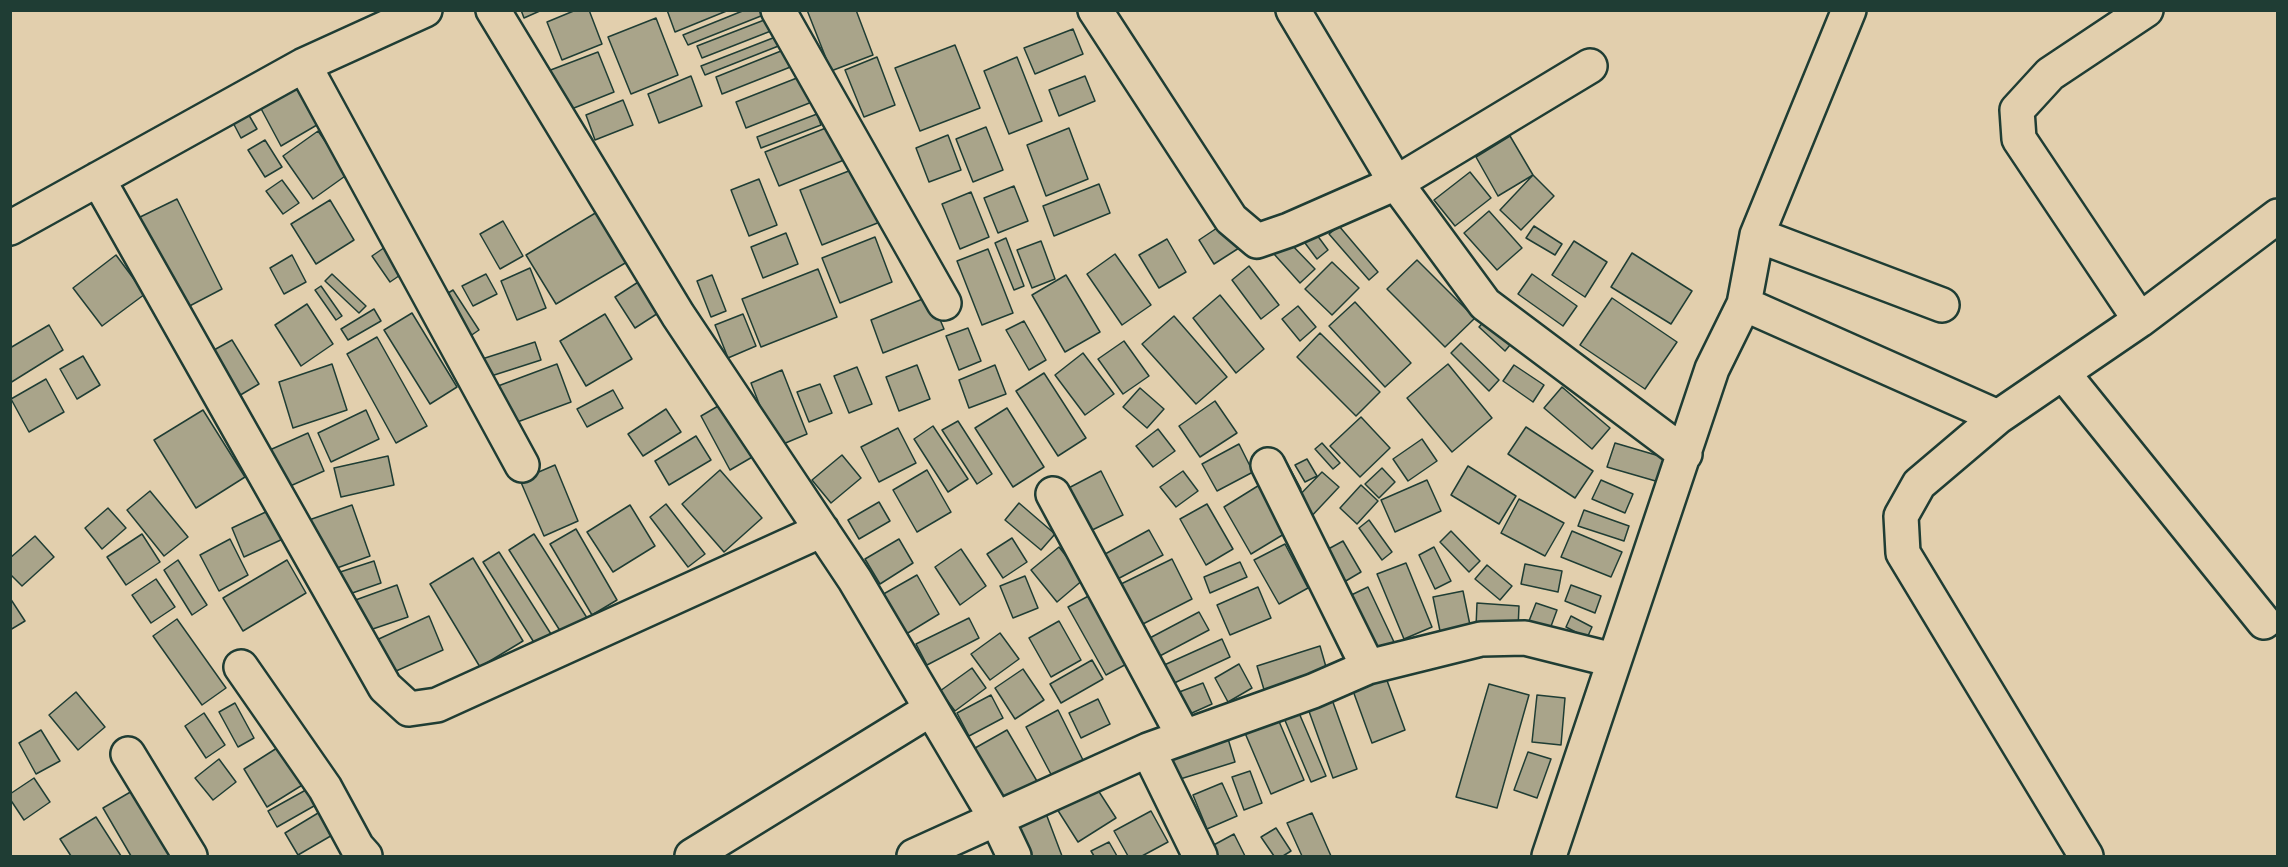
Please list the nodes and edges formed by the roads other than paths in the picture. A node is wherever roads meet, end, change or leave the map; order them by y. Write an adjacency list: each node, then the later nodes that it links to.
1 (424, 10): 8 (street)
2 (493, 10): 25 (street)
3 (778, 10): 15 (street)
4 (1095, 10): 11 (street)
5 (1293, 10): 11 (street)
6 (1849, 10): 14 (street)
7 (2146, 10): 18 (street)
8 (304, 64): 10 (street); 22 (street)
9 (1590, 66): 11 (street)
10 (98, 179): 13 (street); 25 (street)
11 (1396, 183): 21 (street)
12 (2277, 216): 18 (street)
13 (10, 228)
14 (1756, 235): 16 (street); 17 (street)
15 (944, 303)
16 (1744, 304): 20 (street); 21 (street)
17 (1942, 305)
18 (2140, 320): 19 (street)
19 (2063, 373): 20 (street); 26 (street)
20 (1998, 417): 42 (street)
21 (1685, 454): 27 (street)
22 (522, 465)
23 (1268, 465): 29 (street)
24 (1053, 494): 31 (street)
25 (822, 530): 30 (street)
26 (2264, 622)
27 (1613, 660): 29 (street); 41 (street)
28 (241, 666): 36 (street)
29 (1368, 667): 31 (street)
30 (931, 709): 34 (street); 37 (street)
31 (1184, 737): 32 (street)
32 (1148, 750): 34 (street); 40 (street)
33 (128, 754): 35 (street)
34 (997, 820): 38 (street); 39 (street)
35 (190, 856)
36 (365, 856)
37 (692, 856)
38 (914, 856)
39 (1014, 856)
40 (1200, 856)
41 (1549, 856)
42 (2086, 856)

